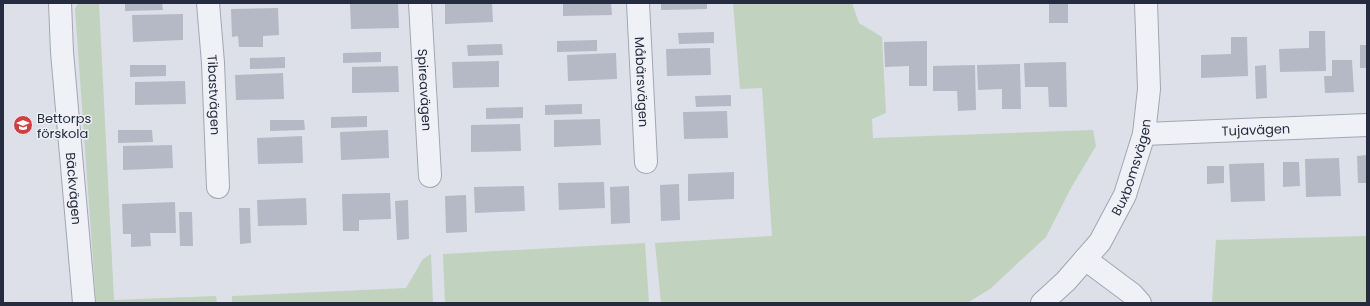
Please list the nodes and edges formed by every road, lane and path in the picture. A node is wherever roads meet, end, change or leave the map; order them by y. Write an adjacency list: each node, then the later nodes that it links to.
1 (60, 3): 12 (street, Bäckvägen)
2 (208, 3): 10 (street, Tibastvägen)
3 (420, 3): 9 (street, Spireavägen)
4 (638, 3): 8 (street, Måbärsvägen)
5 (1146, 3): 7 (street, Buxbomsvägen)
6 (1367, 125): 7 (street, Tujavägen)
7 (1144, 134): 11 (street, Buxbomsvägen)
8 (646, 162)
9 (430, 176)
10 (218, 187)
11 (1085, 259): 13 (street, Buxbomsvägen); 14 (street)
12 (84, 303)
13 (1042, 303)
14 (1140, 303)

